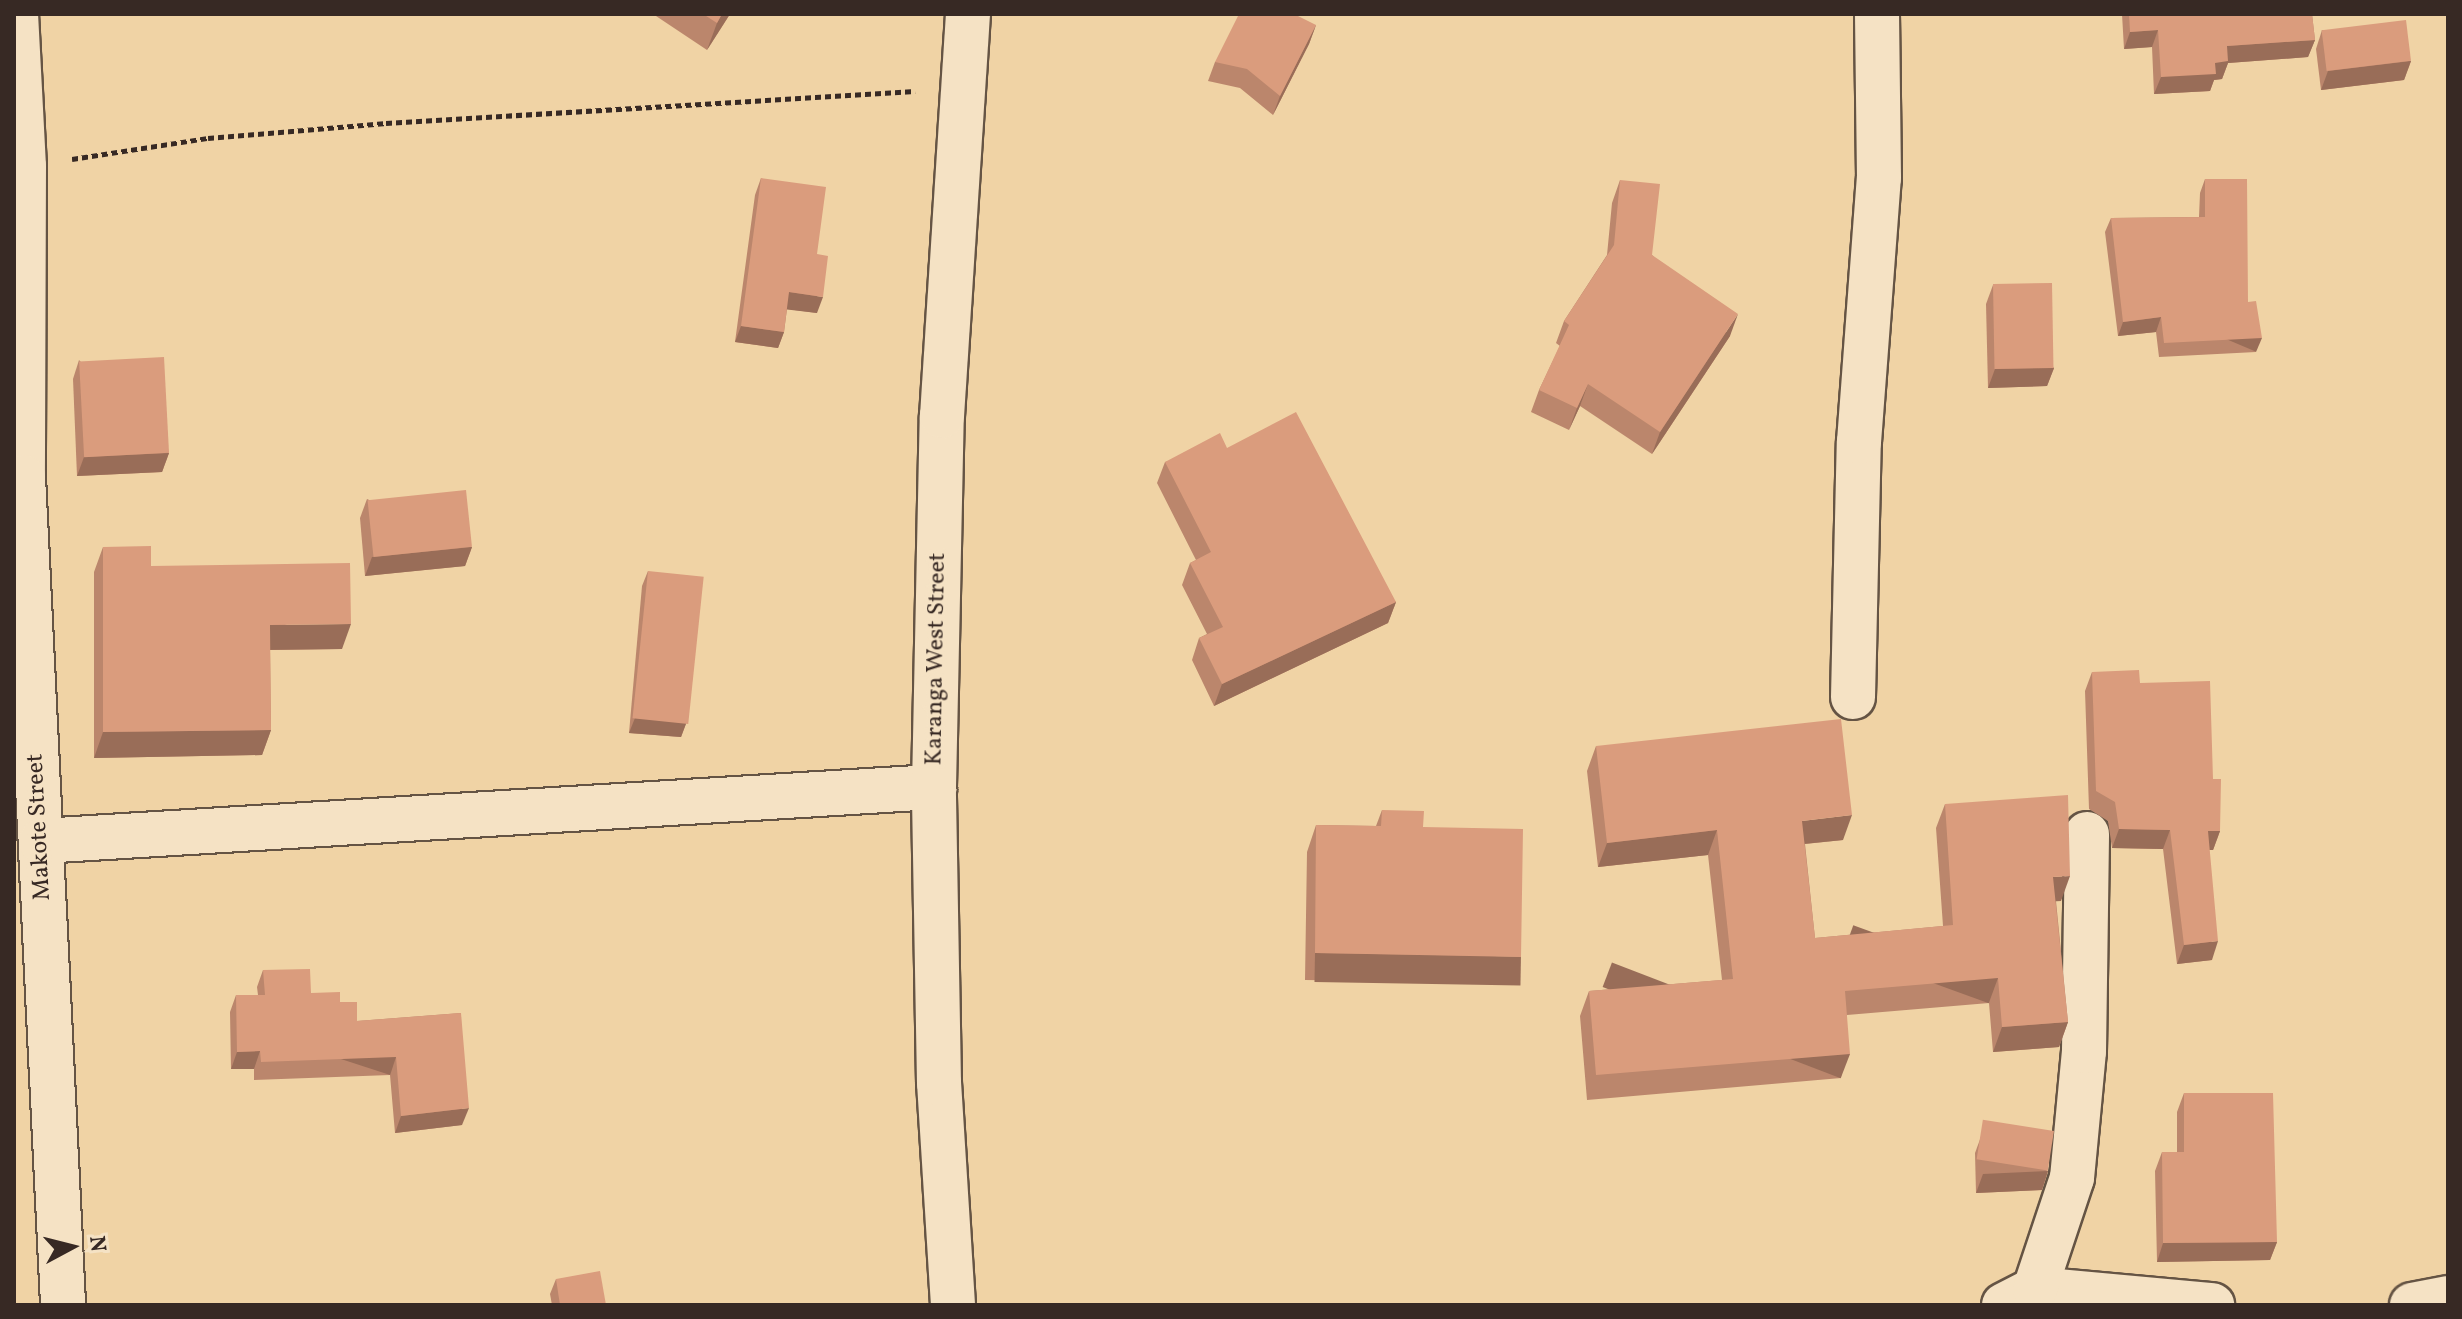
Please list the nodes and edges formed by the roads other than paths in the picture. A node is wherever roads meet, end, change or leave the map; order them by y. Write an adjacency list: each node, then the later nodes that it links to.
1 (16, 14): 4 (street, Makote Street)
2 (968, 14): 6 (street, Karanga West Street)
3 (1877, 14): 5 (street)
4 (19, 166): 8 (street, Makote Street)
5 (1853, 697)
6 (934, 787): 8 (street); 12 (street, Karanga West Street)
7 (2087, 834): 9 (street)
8 (41, 841): 11 (street, Makote Street)
9 (2020, 1297): 13 (street)
10 (2448, 1298): 14 (street)
11 (63, 1305)
12 (953, 1305)
13 (2212, 1305)
14 (2412, 1305)

